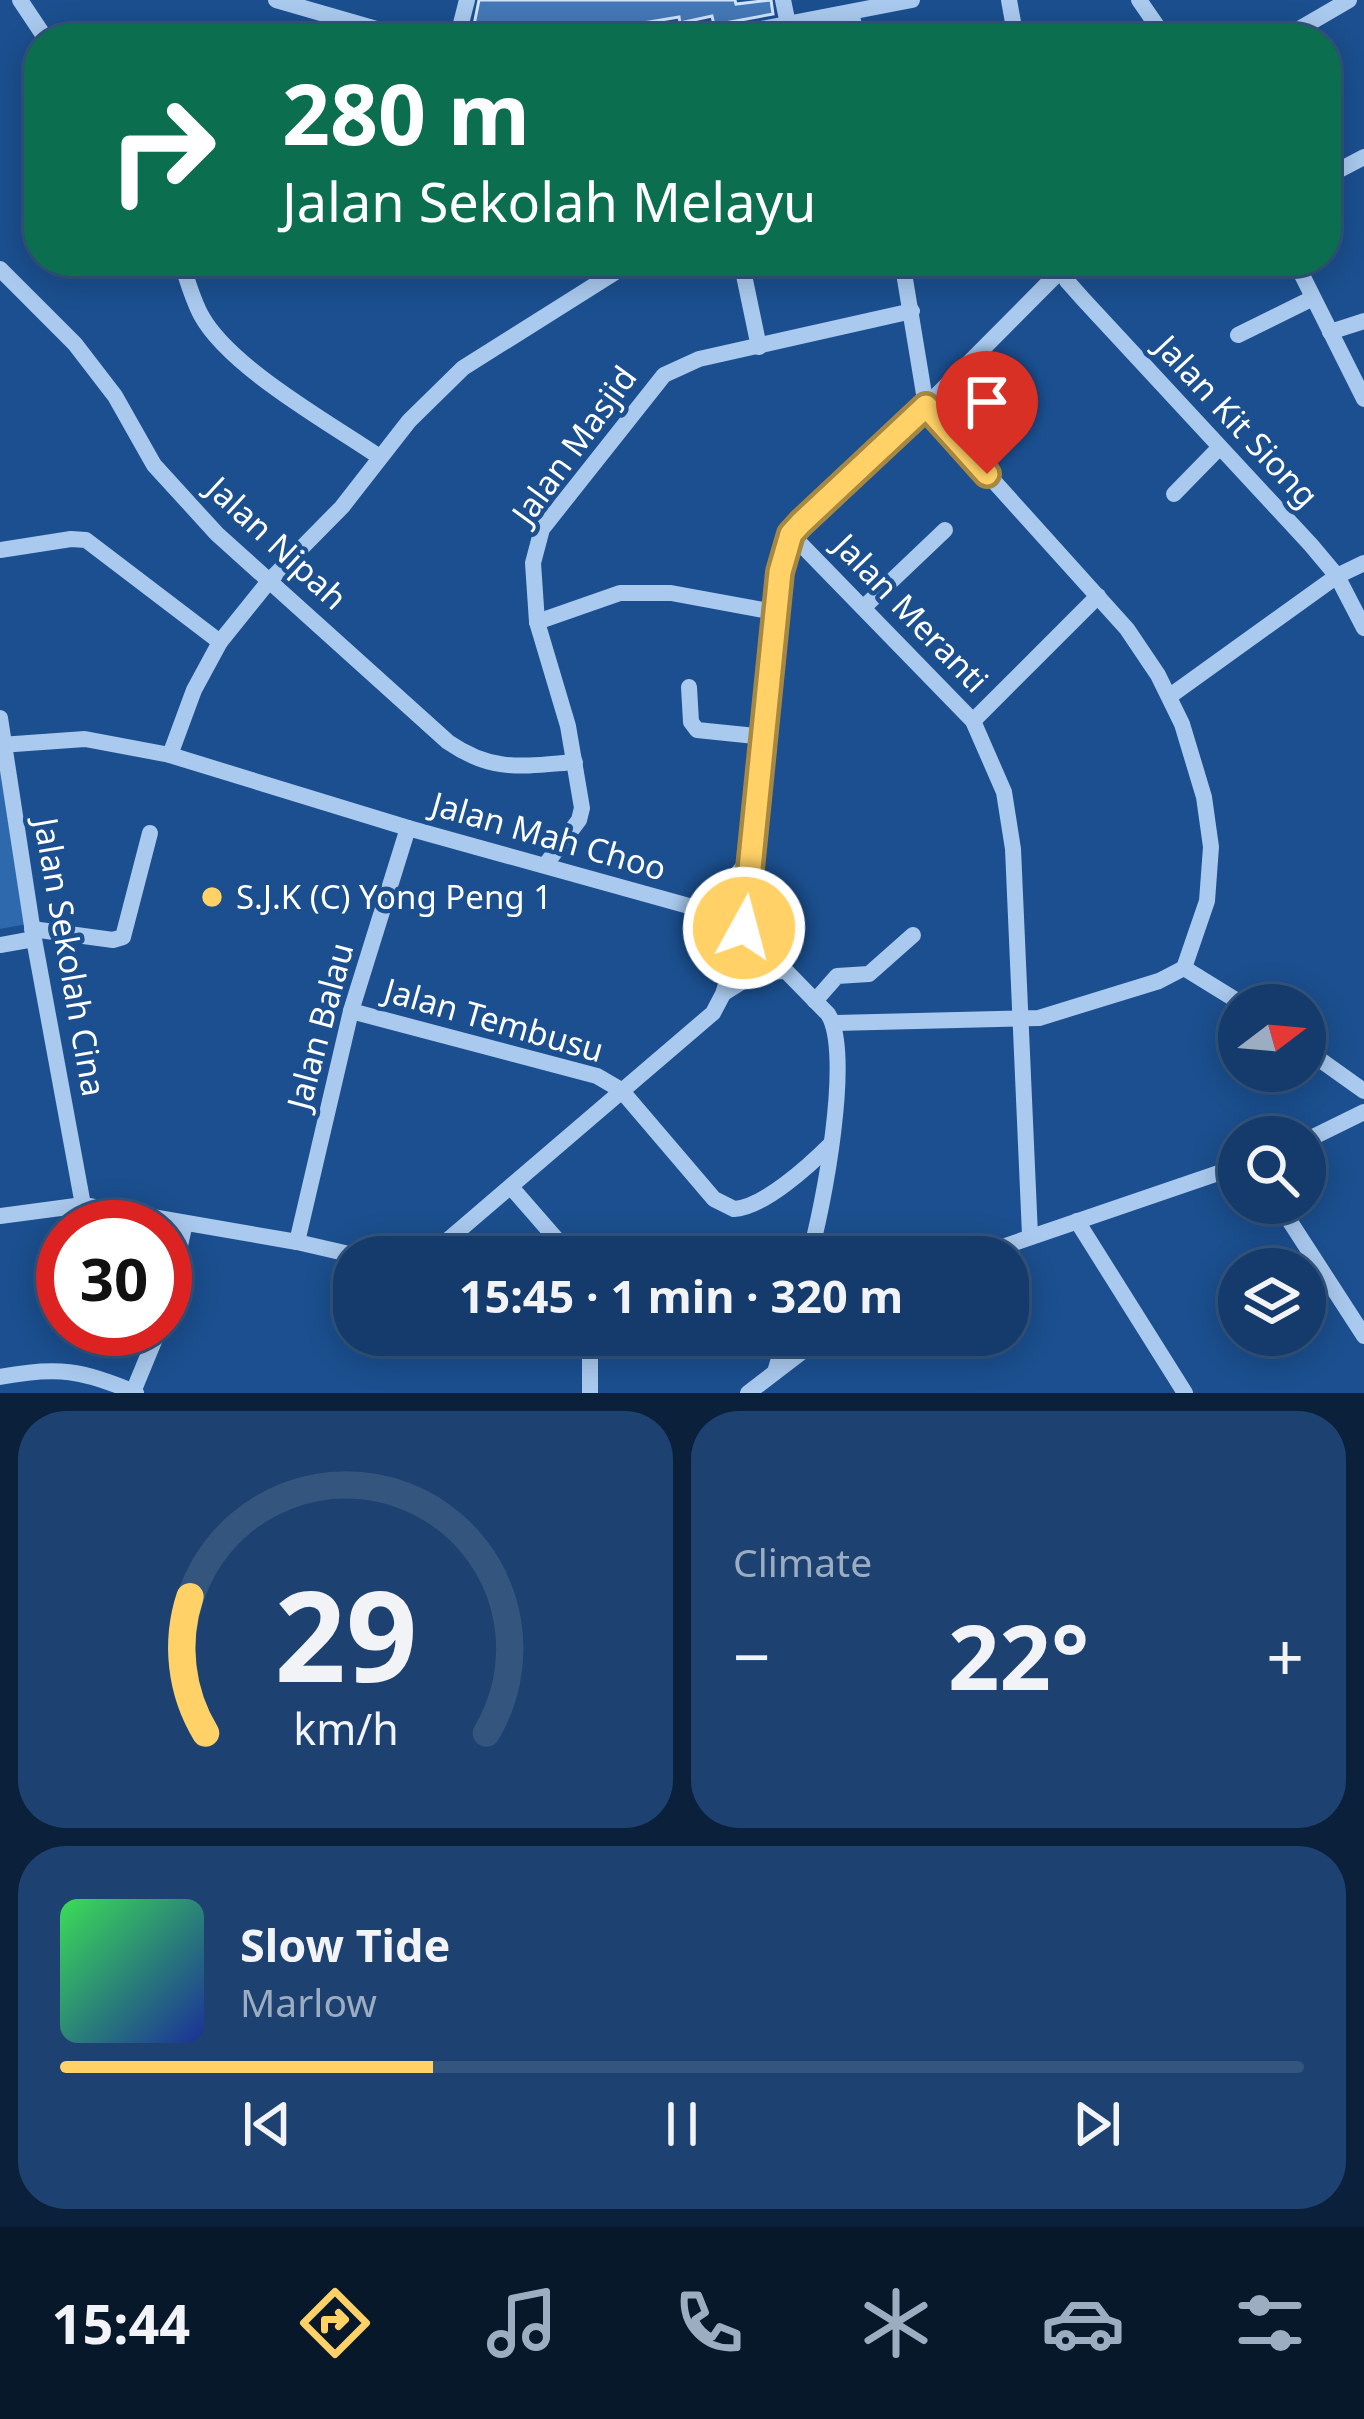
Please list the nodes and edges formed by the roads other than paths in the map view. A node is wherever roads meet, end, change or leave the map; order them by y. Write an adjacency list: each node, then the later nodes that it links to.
1 (276, 0): 6 (street)
2 (783, 0): 7 (street)
3 (912, 0): 5 (street)
4 (1348, 0): 9 (street)
5 (851, 12): 7 (street); 8 (street)
6 (359, 24)
7 (788, 24)
8 (854, 24)
9 (1307, 24)
10 (0, 268): 36 (street, Jalan Nipah)
11 (186, 276): 29 (street)
12 (609, 276): 29 (street)
13 (744, 276): 23 (street)
14 (905, 276): 19 (street)
15 (1050, 276): 27 (street)
16 (1068, 276): 28 (street, Jalan Kit Siong)
17 (1302, 276): 18 (street)
18 (1313, 298): 21 (street); 22 (street)
19 (912, 311): 23 (street, Jalan Masjid); 27 (street)
20 (1364, 321): 21 (street)
21 (1330, 332): 25 (street)
22 (1238, 335)
23 (759, 347): 40 (street, Jalan Masjid)
24 (1364, 356): 25 (street)
25 (1343, 359): 26 (street)
26 (1364, 399)
27 (926, 406): 32 (street); 37 (street)
28 (1218, 449): 30 (street); 35 (street, Jalan Kit Siong)
29 (378, 456): 36 (street)
30 (1174, 494)
31 (945, 530): 38 (street)
32 (791, 534): 38 (street, Jalan Meranti); 39 (street)
33 (0, 550): 42 (street)
34 (1364, 563): 35 (street)
35 (1337, 576): 41 (street, Jalan Kit Siong); 44 (street)
36 (270, 580): 42 (street); 50 (street, Jalan Nipah)
37 (1098, 596): 44 (street); 46 (street)
38 (863, 607): 46 (street, Jalan Meranti)
39 (779, 614): 40 (street); 47 (street)
40 (537, 622): 50 (street, Jalan Masjid)
41 (1364, 628)
42 (220, 642): 49 (street)
43 (689, 687): 47 (street)
44 (1169, 695): 60 (street)
45 (0, 718): 48 (street, Jalan Sekolah Cina)
46 (974, 721): 66 (street, Jalan Meranti)
47 (765, 737): 53 (street)
48 (2, 745): 49 (street, Jalan Mah Choo); 57 (street, Jalan Sekolah Cina)
49 (170, 754): 51 (street, Jalan Mah Choo)
50 (575, 762): 54 (street, Jalan Masjid)
51 (408, 828): 54 (street, Jalan Mah Choo); 65 (street, Jalan Balau)
52 (150, 833): 57 (street)
53 (753, 856): 55 (street); 56 (street)
54 (546, 864): 55 (street, Jalan Mah Choo)
55 (696, 908): 56 (street, Jalan Mah Choo)
56 (744, 928): 61 (street, Jalan Mah Choo); 63 (street)
57 (33, 934): 59 (street); 76 (street, Jalan Sekolah Cina)
58 (914, 935): 64 (street)
59 (0, 945)
60 (1184, 968): 62 (street); 66 (street)
61 (784, 971): 63 (street); 64 (street, Jalan Mah Choo)
62 (1218, 989)
63 (723, 994): 69 (street)
64 (815, 1001): 67 (street, Jalan Mah Choo)
65 (351, 1011): 69 (street, Jalan Tembusu); 86 (street, Jalan Balau)
66 (1020, 1021): 67 (street); 82 (street, Jalan Meranti)
67 (835, 1023): 73 (street)
68 (1326, 1064): 70 (street)
69 (621, 1090): 73 (street, Jalan Tembusu); 75 (street)
70 (1364, 1091)
71 (1364, 1112): 72 (street)
72 (1326, 1131)
73 (832, 1143): 85 (street)
74 (1218, 1173): 79 (street)
75 (512, 1187): 83 (street); 84 (street)
76 (82, 1200)
77 (36, 1211): 78 (street)
78 (0, 1216)
79 (1077, 1221): 82 (street); 96 (street)
80 (192, 1224): 86 (street)
81 (1292, 1224): 88 (street)
82 (1030, 1235)
83 (453, 1236)
84 (554, 1236)
85 (813, 1236)
86 (297, 1242): 87 (street)
87 (333, 1250)
88 (1364, 1336)
89 (148, 1356): 95 (street)
90 (590, 1356): 97 (street)
91 (780, 1356): 93 (street)
92 (796, 1356): 93 (street)
93 (775, 1372): 98 (street)
94 (0, 1377): 95 (street)
95 (134, 1392)
96 (1182, 1392)
97 (590, 1393)
98 (748, 1393)

